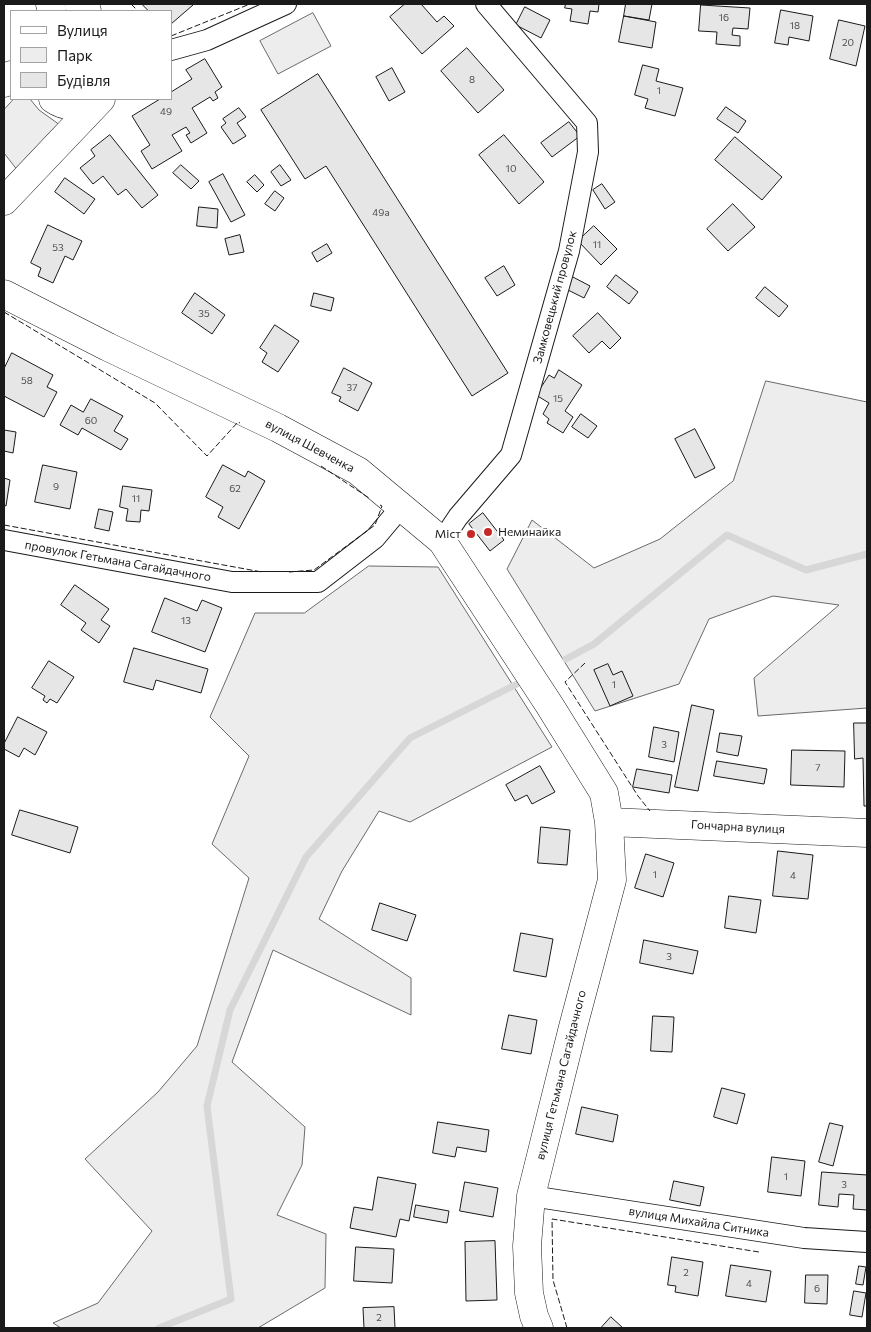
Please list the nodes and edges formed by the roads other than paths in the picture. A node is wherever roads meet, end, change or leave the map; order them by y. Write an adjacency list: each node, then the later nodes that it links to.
1 (286, 4): 3 (street)
2 (486, 4): 11 (street, Замковецький провулок)
3 (172, 50)
4 (56, 100): 5 (main road)
5 (99, 100)
6 (100, 100): 7 (main road)
7 (4, 201)
8 (4, 294): 9 (main road, вулиця Шевченка)
9 (401, 508): 10 (street, провулок Гетьмана Сагайдачного); 11 (main road, вулиця Шевченка)
10 (4, 540)
11 (442, 541): 12 (main road, вулиця Шевченка)
12 (609, 822): 13 (main road, Гончарна вулиця); 14 (main road, вулиця Гетьмана Сагайдачного)
13 (867, 833)
14 (531, 1196): 15 (street, вулиця Михайла Ситника); 16 (main road, вулиця Гетьмана Сагайдачного)
15 (867, 1242)
16 (533, 1324)

